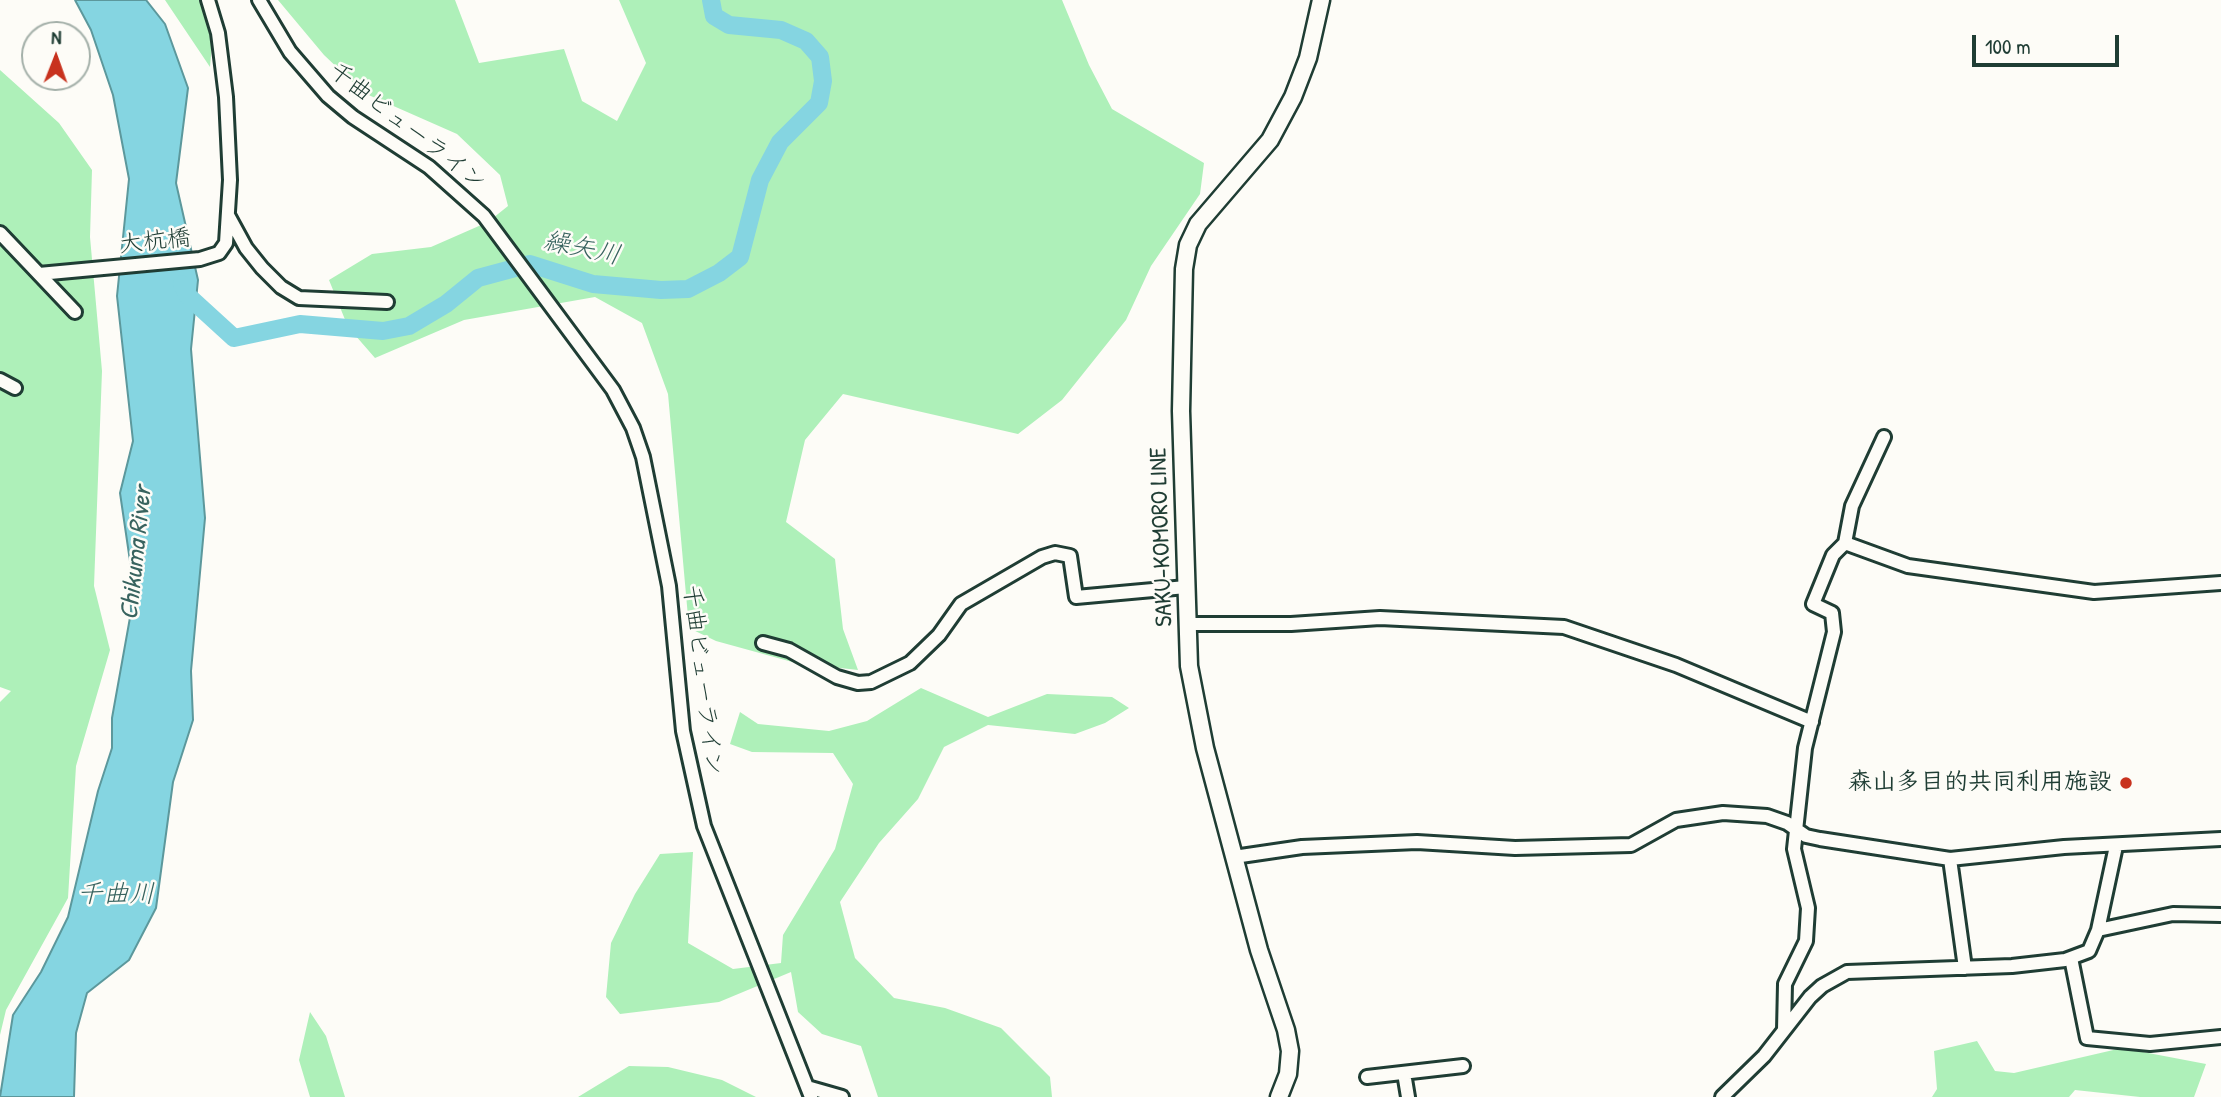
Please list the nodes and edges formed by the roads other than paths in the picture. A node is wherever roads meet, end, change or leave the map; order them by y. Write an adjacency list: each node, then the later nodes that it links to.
1 (208, 0): 4 (street)
2 (259, 0): 32 (street, 千曲ビューライン)
3 (1321, 0): 14 (main road, SAKU-KOMORO LINE)
4 (228, 215): 6 (street, 大杭橋); 7 (street)
5 (0, 233): 6 (street)
6 (39, 274): 8 (street)
7 (387, 303)
8 (75, 312)
9 (0, 380): 10 (street)
10 (15, 388)
11 (1884, 437): 12 (street)
12 (1845, 543): 13 (street); 17 (street)
13 (2221, 583)
14 (1186, 587): 15 (main road, SAKU-KOMORO LINE); 16 (street)
15 (1187, 624): 17 (street); 21 (main road, SAKU-KOMORO LINE)
16 (762, 643)
17 (1812, 722): 18 (street)
18 (1795, 829): 21 (street); 22 (street); 27 (street)
19 (2221, 839): 20 (street)
20 (2116, 846): 22 (street); 24 (street)
21 (1234, 858): 34 (main road, SAKU-KOMORO LINE)
22 (1950, 859): 26 (street)
23 (2221, 915): 24 (street)
24 (2098, 930): 25 (street)
25 (2071, 958): 26 (street); 28 (street)
26 (1965, 968): 27 (street)
27 (1784, 1030): 36 (street)
28 (2221, 1037)
29 (1462, 1066): 30 (street)
30 (1404, 1073): 31 (street); 35 (street)
31 (1367, 1077)
32 (809, 1092): 33 (street)
33 (842, 1097)
34 (1279, 1097)
35 (1408, 1097)
36 (1722, 1097)

